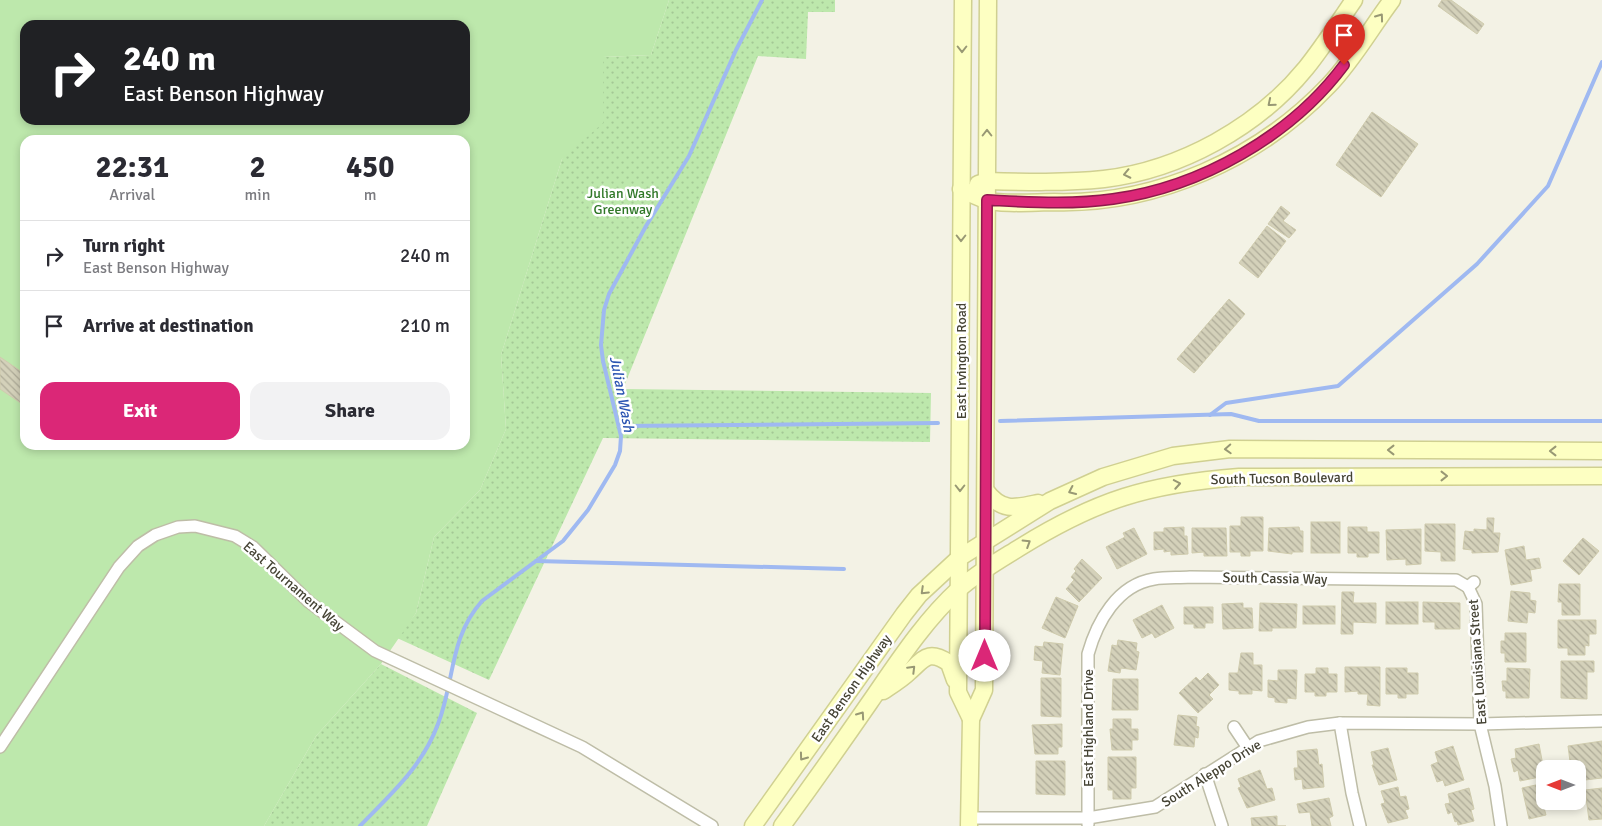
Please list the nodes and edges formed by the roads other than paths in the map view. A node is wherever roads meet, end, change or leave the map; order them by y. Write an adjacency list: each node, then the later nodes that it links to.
1 (963, 0): 6 (main road, East Irvington Road, one-way to 6)
2 (988, 0): 5 (main road, East Irvington Road, one-way to 2)
3 (1354, 0): 5 (main road, one-way to 5)
4 (1392, 0): 7 (main road, one-way to 4)
5 (987, 181): 6 (main road); 7 (main road, East Irvington Road)
6 (961, 190): 7 (main road); 13 (main road, East Irvington Road, one-way to 13)
7 (987, 200): 10 (main road, East Irvington Road)
8 (1602, 451): 11 (main road, South Tucson Boulevard, one-way to 11)
9 (1602, 476): 14 (main road, South Tucson Boulevard, one-way to 9)
10 (986, 491): 11 (main road); 12 (main road, East Irvington Road)
11 (1050, 501): 12 (main road, South Tucson Boulevard)
12 (986, 540): 13 (main road, South Tucson Boulevard); 14 (main road, East Irvington Road)
13 (959, 558): 16 (main road, East Irvington Road); 31 (main road, East Benson Highway, one-way to 31)
14 (986, 569): 16 (main road, South Tucson Boulevard); 20 (main road, East Irvington Road)
15 (1471, 584): 17 (street, South Cassia Way); 23 (street, East Louisiana Street)
16 (959, 589): 18 (main road, East Irvington Road); 19 (main road, East Benson Highway)
17 (1095, 630): 29 (street, East Highland Drive)
18 (958, 692): 19 (main road, one-way to 18); 20 (main road, East Irvington Road)
19 (873, 698): 32 (main road, East Benson Highway, one-way to 19)
20 (971, 720): 28 (main road, East Irvington Road)
21 (1602, 721): 23 (street, South Aleppo Drive)
22 (1340, 723): 23 (street, South Aleppo Drive); 26 (street, South Aleppo Drive); 34 (street)
23 (1480, 724): 35 (street, East Louisiana Street)
24 (1234, 727): 26 (street)
25 (0, 746): 30 (street, East Tournament Way)
26 (1248, 748): 27 (street, South Aleppo Drive)
27 (1206, 774): 29 (street, South Aleppo Drive); 33 (street)
28 (969, 822): 29 (street, South Aleppo Drive)
29 (1088, 822)
30 (712, 826)
31 (753, 826)
32 (782, 826)
33 (1222, 826)
34 (1360, 826)
35 (1501, 826)

